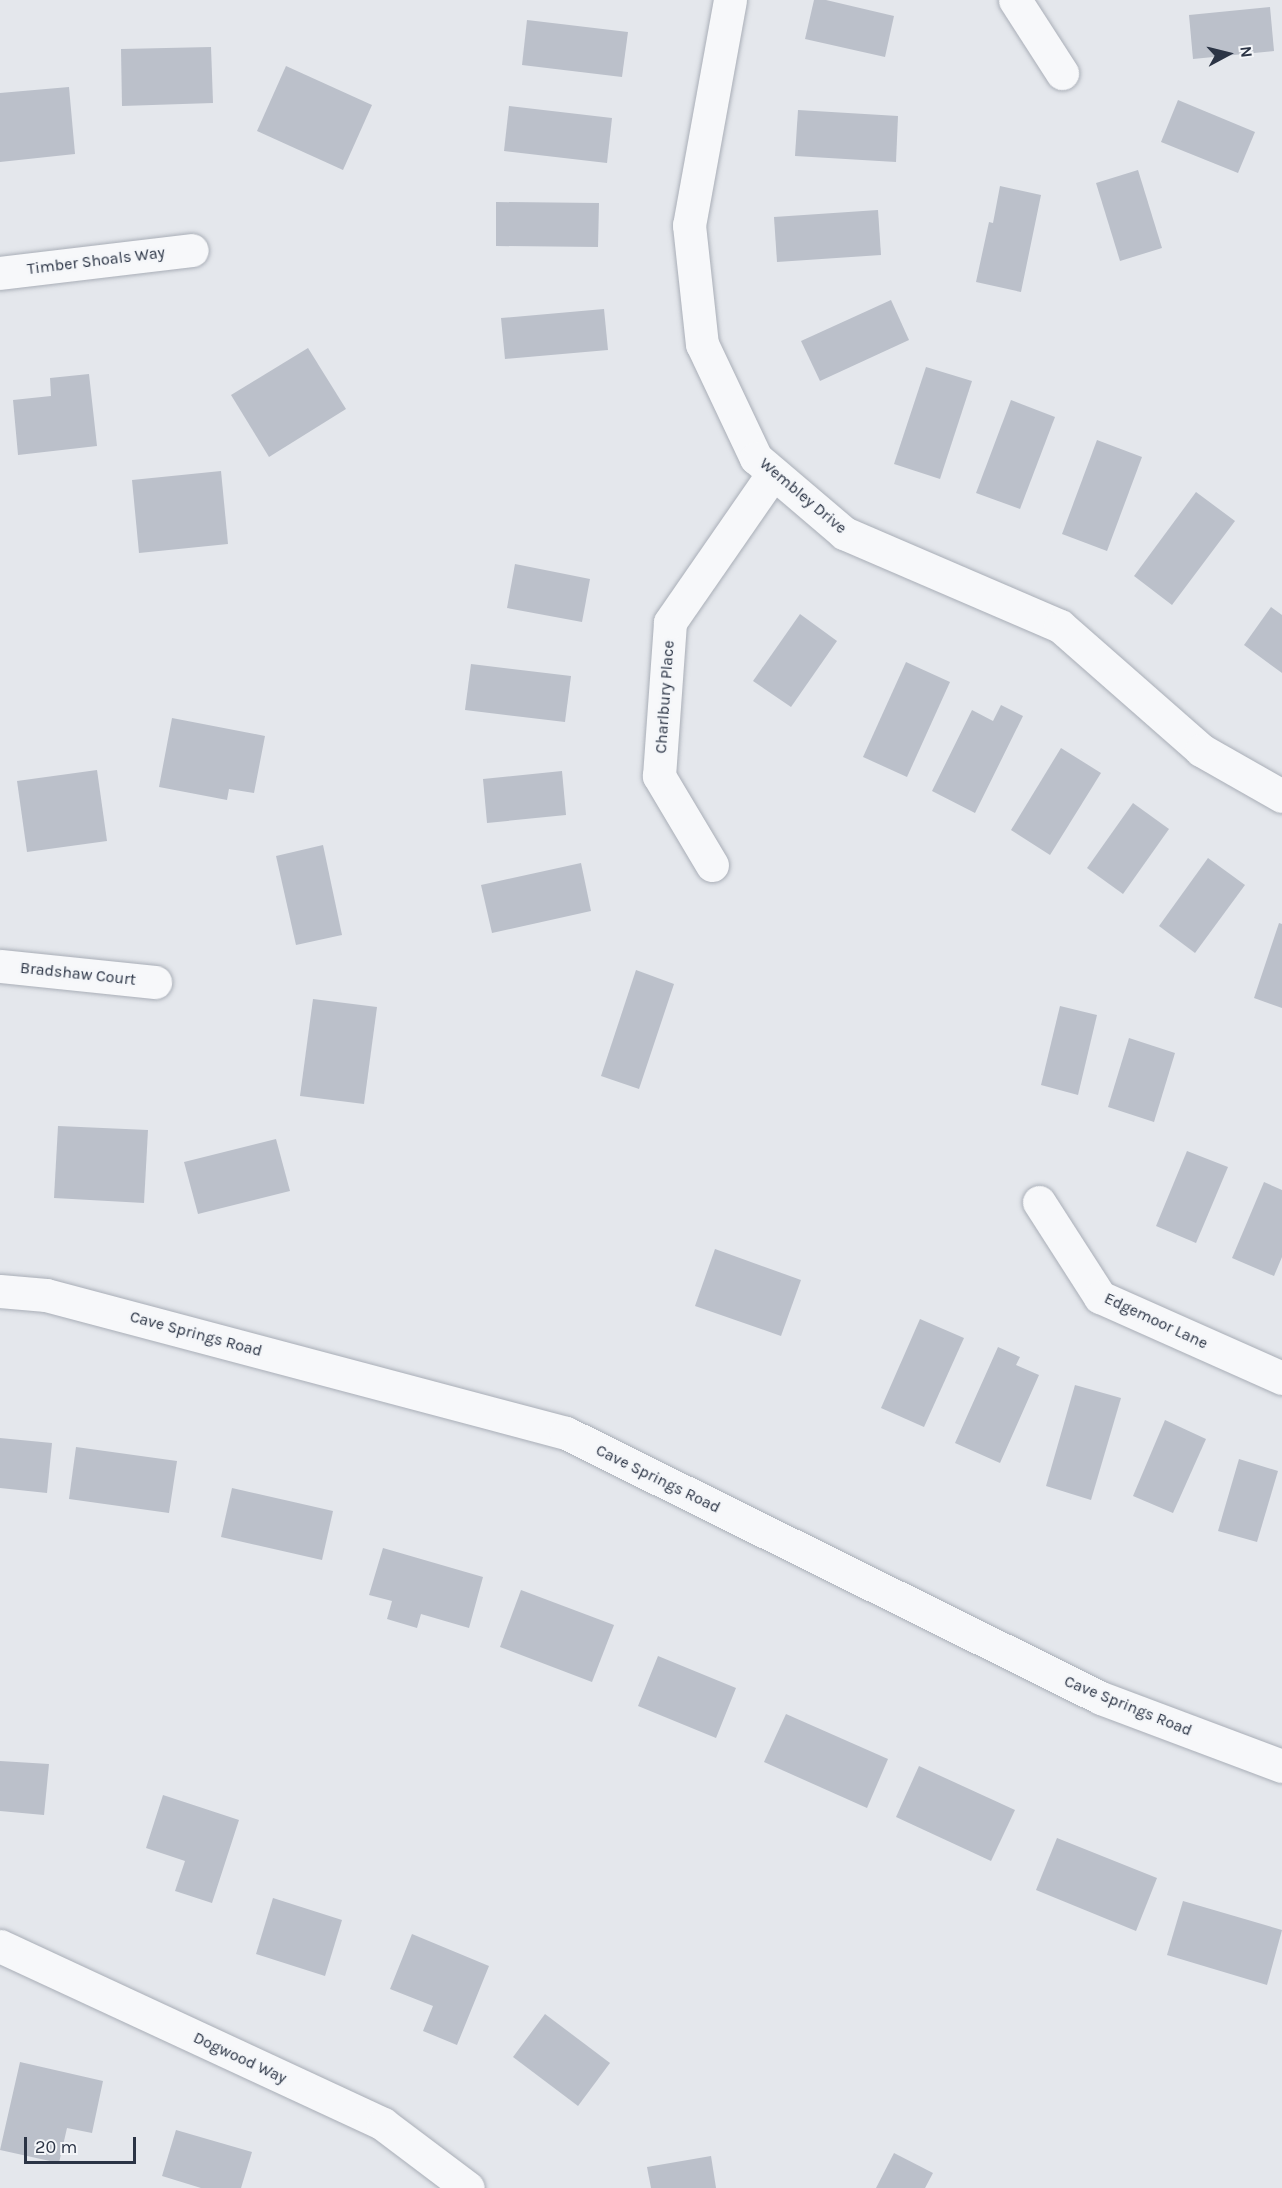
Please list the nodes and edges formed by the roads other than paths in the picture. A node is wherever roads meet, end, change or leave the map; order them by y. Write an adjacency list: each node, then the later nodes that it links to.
1 (730, 0): 6 (street, Wembley Drive)
2 (1015, 0): 3 (street)
3 (1062, 73)
4 (192, 250): 5 (street, Timber Shoals Way)
5 (0, 273)
6 (772, 473): 7 (street, Wembley Drive); 8 (street, Charlbury Place)
7 (1282, 796)
8 (712, 865)
9 (0, 966): 10 (street, Bradshaw Court)
10 (155, 982)
11 (1039, 1202): 13 (street, Edgemoor Lane)
12 (0, 1291): 14 (street, Cave Springs Road)
13 (1282, 1378)
14 (1282, 1766)
15 (0, 1946): 16 (street, Dogwood Way)
16 (468, 2188)

